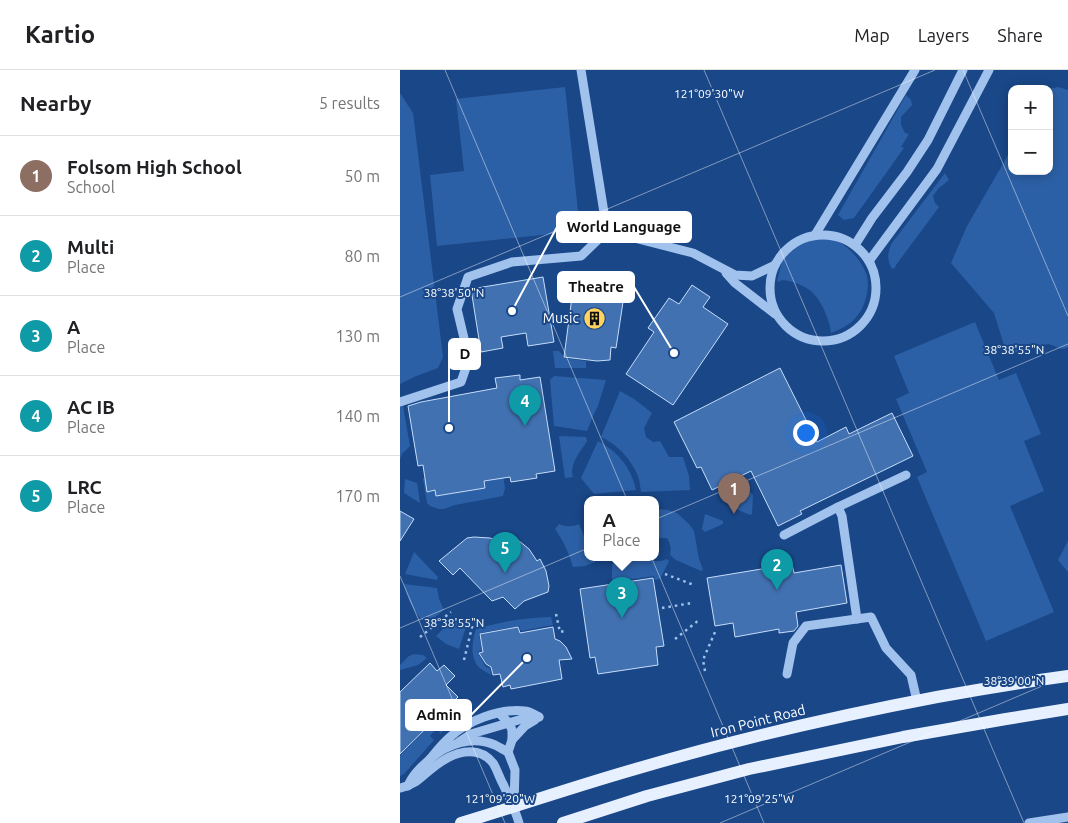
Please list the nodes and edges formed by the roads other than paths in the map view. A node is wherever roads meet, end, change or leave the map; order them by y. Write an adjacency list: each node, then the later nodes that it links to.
1 (581, 70): 5 (street)
2 (915, 70): 6 (street)
3 (963, 70): 7 (street)
4 (989, 70): 8 (street)
5 (607, 231): 10 (street); 12 (street)
6 (815, 235): 7 (street); 9 (street)
7 (855, 245): 8 (street)
8 (869, 261): 11 (street)
9 (775, 265): 10 (street); 11 (street)
10 (720, 267): 11 (street)
11 (777, 316)
12 (400, 402)
13 (906, 475): 14 (street)
14 (838, 507): 15 (street); 16 (street)
15 (784, 535)
16 (856, 619): 17 (street); 19 (street)
17 (787, 674)
18 (1068, 676): 19 (main road, Iron Point Road)
19 (917, 701): 29 (main road, Iron Point Road)
20 (1068, 709): 33 (main road)
21 (499, 712): 22 (street); 23 (street); 27 (street)
22 (539, 717): 23 (street); 24 (street)
23 (509, 723): 24 (street); 25 (street)
24 (512, 740): 26 (street)
25 (458, 742): 26 (street); 27 (street)
26 (508, 752): 29 (street)
27 (430, 759): 28 (street)
28 (404, 787): 29 (street)
29 (514, 807): 31 (main road, Iron Point Road); 32 (street)
30 (1068, 817): 34 (street)
31 (462, 823)
32 (519, 823)
33 (563, 823)
34 (1029, 823)

